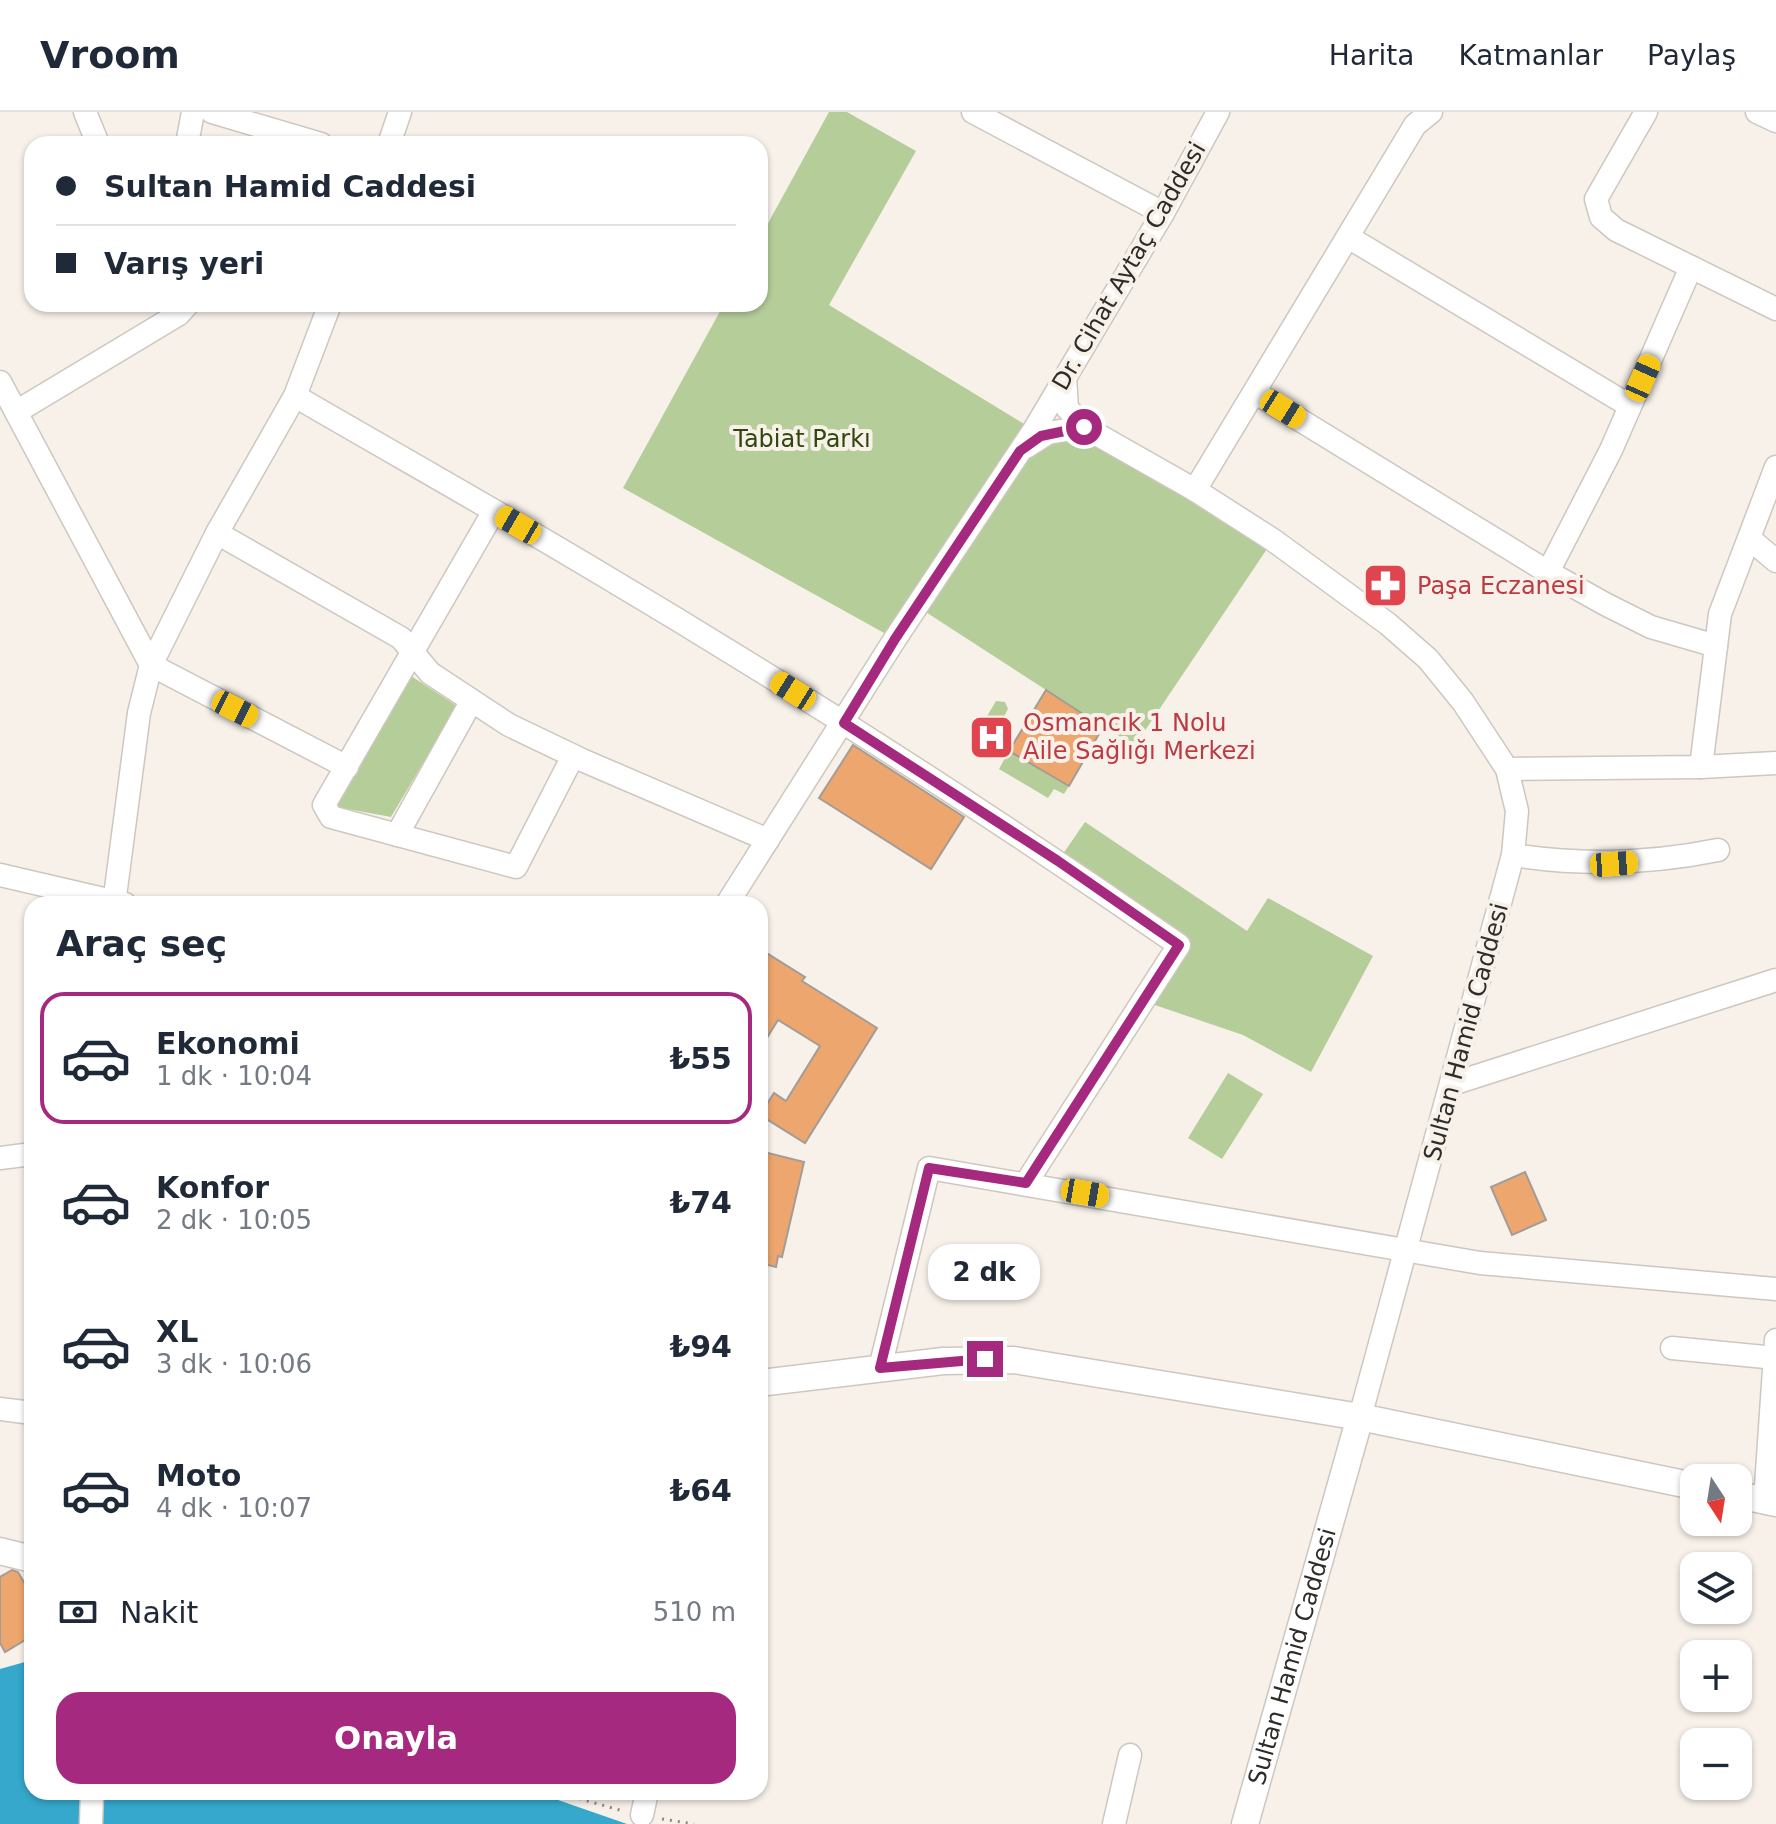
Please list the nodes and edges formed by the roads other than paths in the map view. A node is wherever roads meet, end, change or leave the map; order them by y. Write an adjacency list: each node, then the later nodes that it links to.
1 (85, 112): 11 (street)
2 (193, 112): 12 (street)
3 (212, 112): 13 (street)
4 (400, 112): 14 (street)
5 (973, 112): 15 (street)
6 (1218, 112): 15 (street, Dr. Cihat Aytaç Caddesi)
7 (1431, 112): 16 (street)
8 (1646, 112): 17 (street)
9 (1757, 112): 10 (street)
10 (1776, 121)
11 (95, 136)
12 (188, 136)
13 (294, 136)
14 (392, 136)
15 (1163, 213): 21 (street, Dr. Cihat Aytaç Caddesi)
16 (1348, 237): 23 (street); 25 (street)
17 (1691, 267): 18 (street); 25 (street)
18 (1776, 309)
19 (181, 312): 26 (street)
20 (325, 312): 24 (street)
21 (1065, 378): 27 (street); 28 (street, Dr. Cihat Aytaç Caddesi)
22 (0, 382): 26 (street)
23 (1256, 393): 30 (street); 35 (street)
24 (295, 396): 31 (street); 32 (street)
25 (1630, 406): 35 (street)
26 (16, 412): 38 (street)
27 (1084, 427): 28 (street); 30 (street, Sultan Hamid Caddesi)
28 (1020, 451): 40 (street, Dr. Cihat Aytaç Caddesi)
29 (1776, 467): 33 (street)
30 (1195, 490): 45 (street, Sultan Hamid Caddesi)
31 (494, 511): 37 (street); 40 (street)
32 (217, 533): 37 (street); 38 (street)
33 (1750, 539): 34 (street); 36 (street)
34 (1776, 561)
35 (1548, 572): 36 (street)
36 (1716, 646): 44 (street)
37 (413, 652): 39 (street); 43 (street)
38 (151, 665): 43 (street); 52 (street)
39 (471, 702): 41 (street); 46 (street)
40 (844, 723): 47 (street, Dr. Cihat Aytaç Caddesi); 58 (street)
41 (573, 756): 46 (street); 47 (street)
42 (1776, 763): 44 (street)
43 (347, 767): 46 (street)
44 (1701, 767): 45 (street)
45 (1507, 769): 49 (street, Sultan Hamid Caddesi)
46 (397, 835)
47 (768, 840): 53 (street, Dr. Cihat Aytaç Caddesi)
48 (1718, 850): 49 (street)
49 (1513, 855): 55 (street, Sultan Hamid Caddesi)
50 (0, 875): 51 (street)
51 (88, 896)
52 (119, 896)
53 (732, 896)
54 (1776, 980): 55 (street)
55 (1452, 1084): 59 (street, Sultan Hamid Caddesi)
56 (24, 1155): 57 (street)
57 (0, 1158)
58 (1026, 1183): 59 (street); 63 (street)
59 (1407, 1250): 60 (street); 67 (street, Sultan Hamid Caddesi)
60 (1776, 1289)
61 (1672, 1348): 62 (street)
62 (1776, 1352): 69 (street)
63 (880, 1368): 64 (main road); 67 (main road)
64 (768, 1382)
65 (0, 1409): 66 (street)
66 (24, 1412)
67 (1360, 1417): 68 (main road); 78 (main road, Sultan Hamid Caddesi)
68 (1680, 1483)
69 (1770, 1502)
70 (0, 1551): 71 (main road)
71 (24, 1557)
72 (1130, 1755): 77 (street)
73 (92, 1800): 76 (street)
74 (645, 1800): 75 (street)
75 (642, 1815)
76 (91, 1824)
77 (1114, 1824)
78 (1245, 1824)

